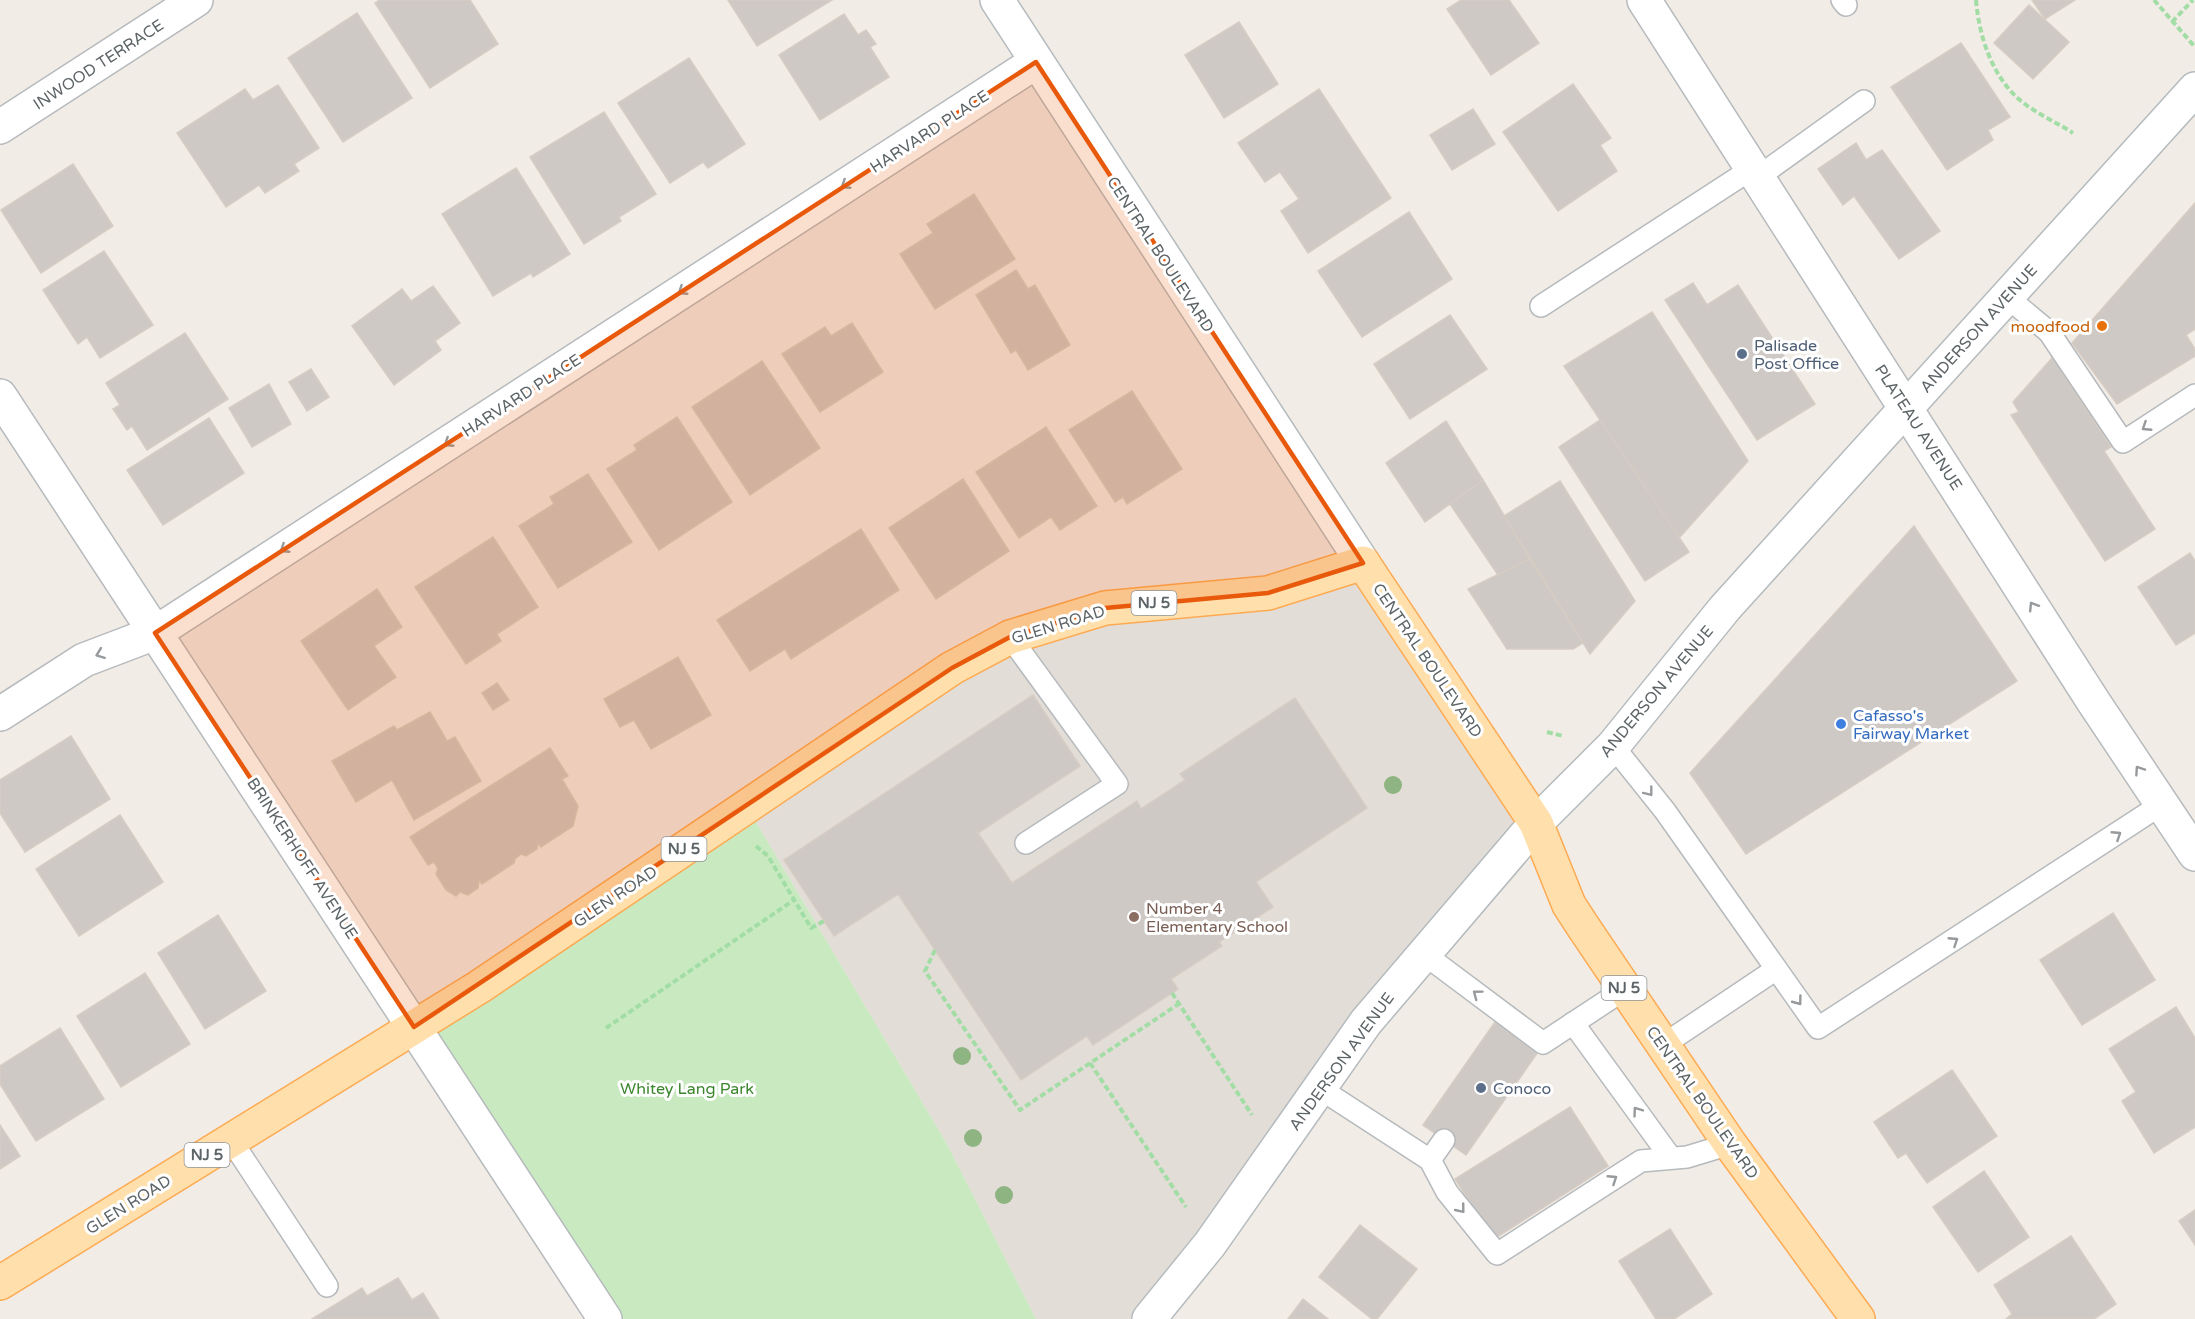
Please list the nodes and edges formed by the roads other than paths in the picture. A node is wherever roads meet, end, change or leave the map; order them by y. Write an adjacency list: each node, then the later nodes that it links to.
1 (196, 0): 7 (street, INWOOD TERRACE)
2 (996, 0): 4 (street, CENTRAL BOULEVARD)
3 (1644, 0): 8 (street, PLATEAU AVENUE)
4 (1035, 62): 14 (street, CENTRAL BOULEVARD); 15 (street, HARVARD PLACE, one-way to 15)
5 (2195, 90): 9 (street, ANDERSON AVENUE)
6 (1864, 101): 8 (lane)
7 (0, 127)
8 (1755, 172): 10 (lane); 13 (street, PLATEAU AVENUE)
9 (2007, 297): 11 (lane, one-way to 9); 13 (street, ANDERSON AVENUE)
10 (1541, 306)
11 (2195, 395)
12 (0, 396): 15 (street, BRINKERHOFF AVENUE)
13 (1907, 407): 18 (street, ANDERSON AVENUE); 19 (street, PLATEAU AVENUE, one-way to 13)
14 (1363, 563): 16 (main road, GLEN ROAD / NJ 5); 20 (main road, CENTRAL BOULEVARD / NJ 5)
15 (155, 633): 17 (street, HARVARD PLACE, one-way to 17); 27 (street, BRINKERHOFF AVENUE)
16 (1010, 637): 21 (lane); 27 (main road, GLEN ROAD / NJ 5)
17 (0, 714)
18 (1613, 746): 20 (street, ANDERSON AVENUE); 24 (lane, one-way to 24)
19 (2162, 804): 22 (street, PLATEAU AVENUE); 24 (lane, one-way to 19)
20 (1536, 823): 23 (street, ANDERSON AVENUE); 25 (main road, CENTRAL BOULEVARD / NJ 5)
21 (1026, 843)
22 (2195, 854)
23 (1424, 954): 26 (lane, one-way to 23); 29 (street, ANDERSON AVENUE)
24 (1775, 970): 28 (lane)
25 (1625, 989): 26 (lane); 28 (main road, CENTRAL BOULEVARD / NJ 5)
26 (1573, 1023): 33 (lane, one-way to 26)
27 (414, 1027): 30 (main road, GLEN ROAD / NJ 5); 37 (street, BRINKERHOFF AVENUE)
28 (1663, 1045): 32 (main road, CENTRAL BOULEVARD / NJ 5)
29 (1319, 1088): 34 (lane); 38 (street, ANDERSON AVENUE)
30 (231, 1140): 35 (main road, GLEN ROAD / NJ 5); 36 (lane)
31 (1444, 1140): 34 (lane)
32 (1730, 1144): 33 (lane); 39 (main road, CENTRAL BOULEVARD / NJ 5)
33 (1671, 1158): 34 (lane, one-way to 33)
34 (1430, 1160)
35 (0, 1283)
36 (327, 1286)
37 (605, 1319)
38 (1149, 1319)
39 (1858, 1319)

